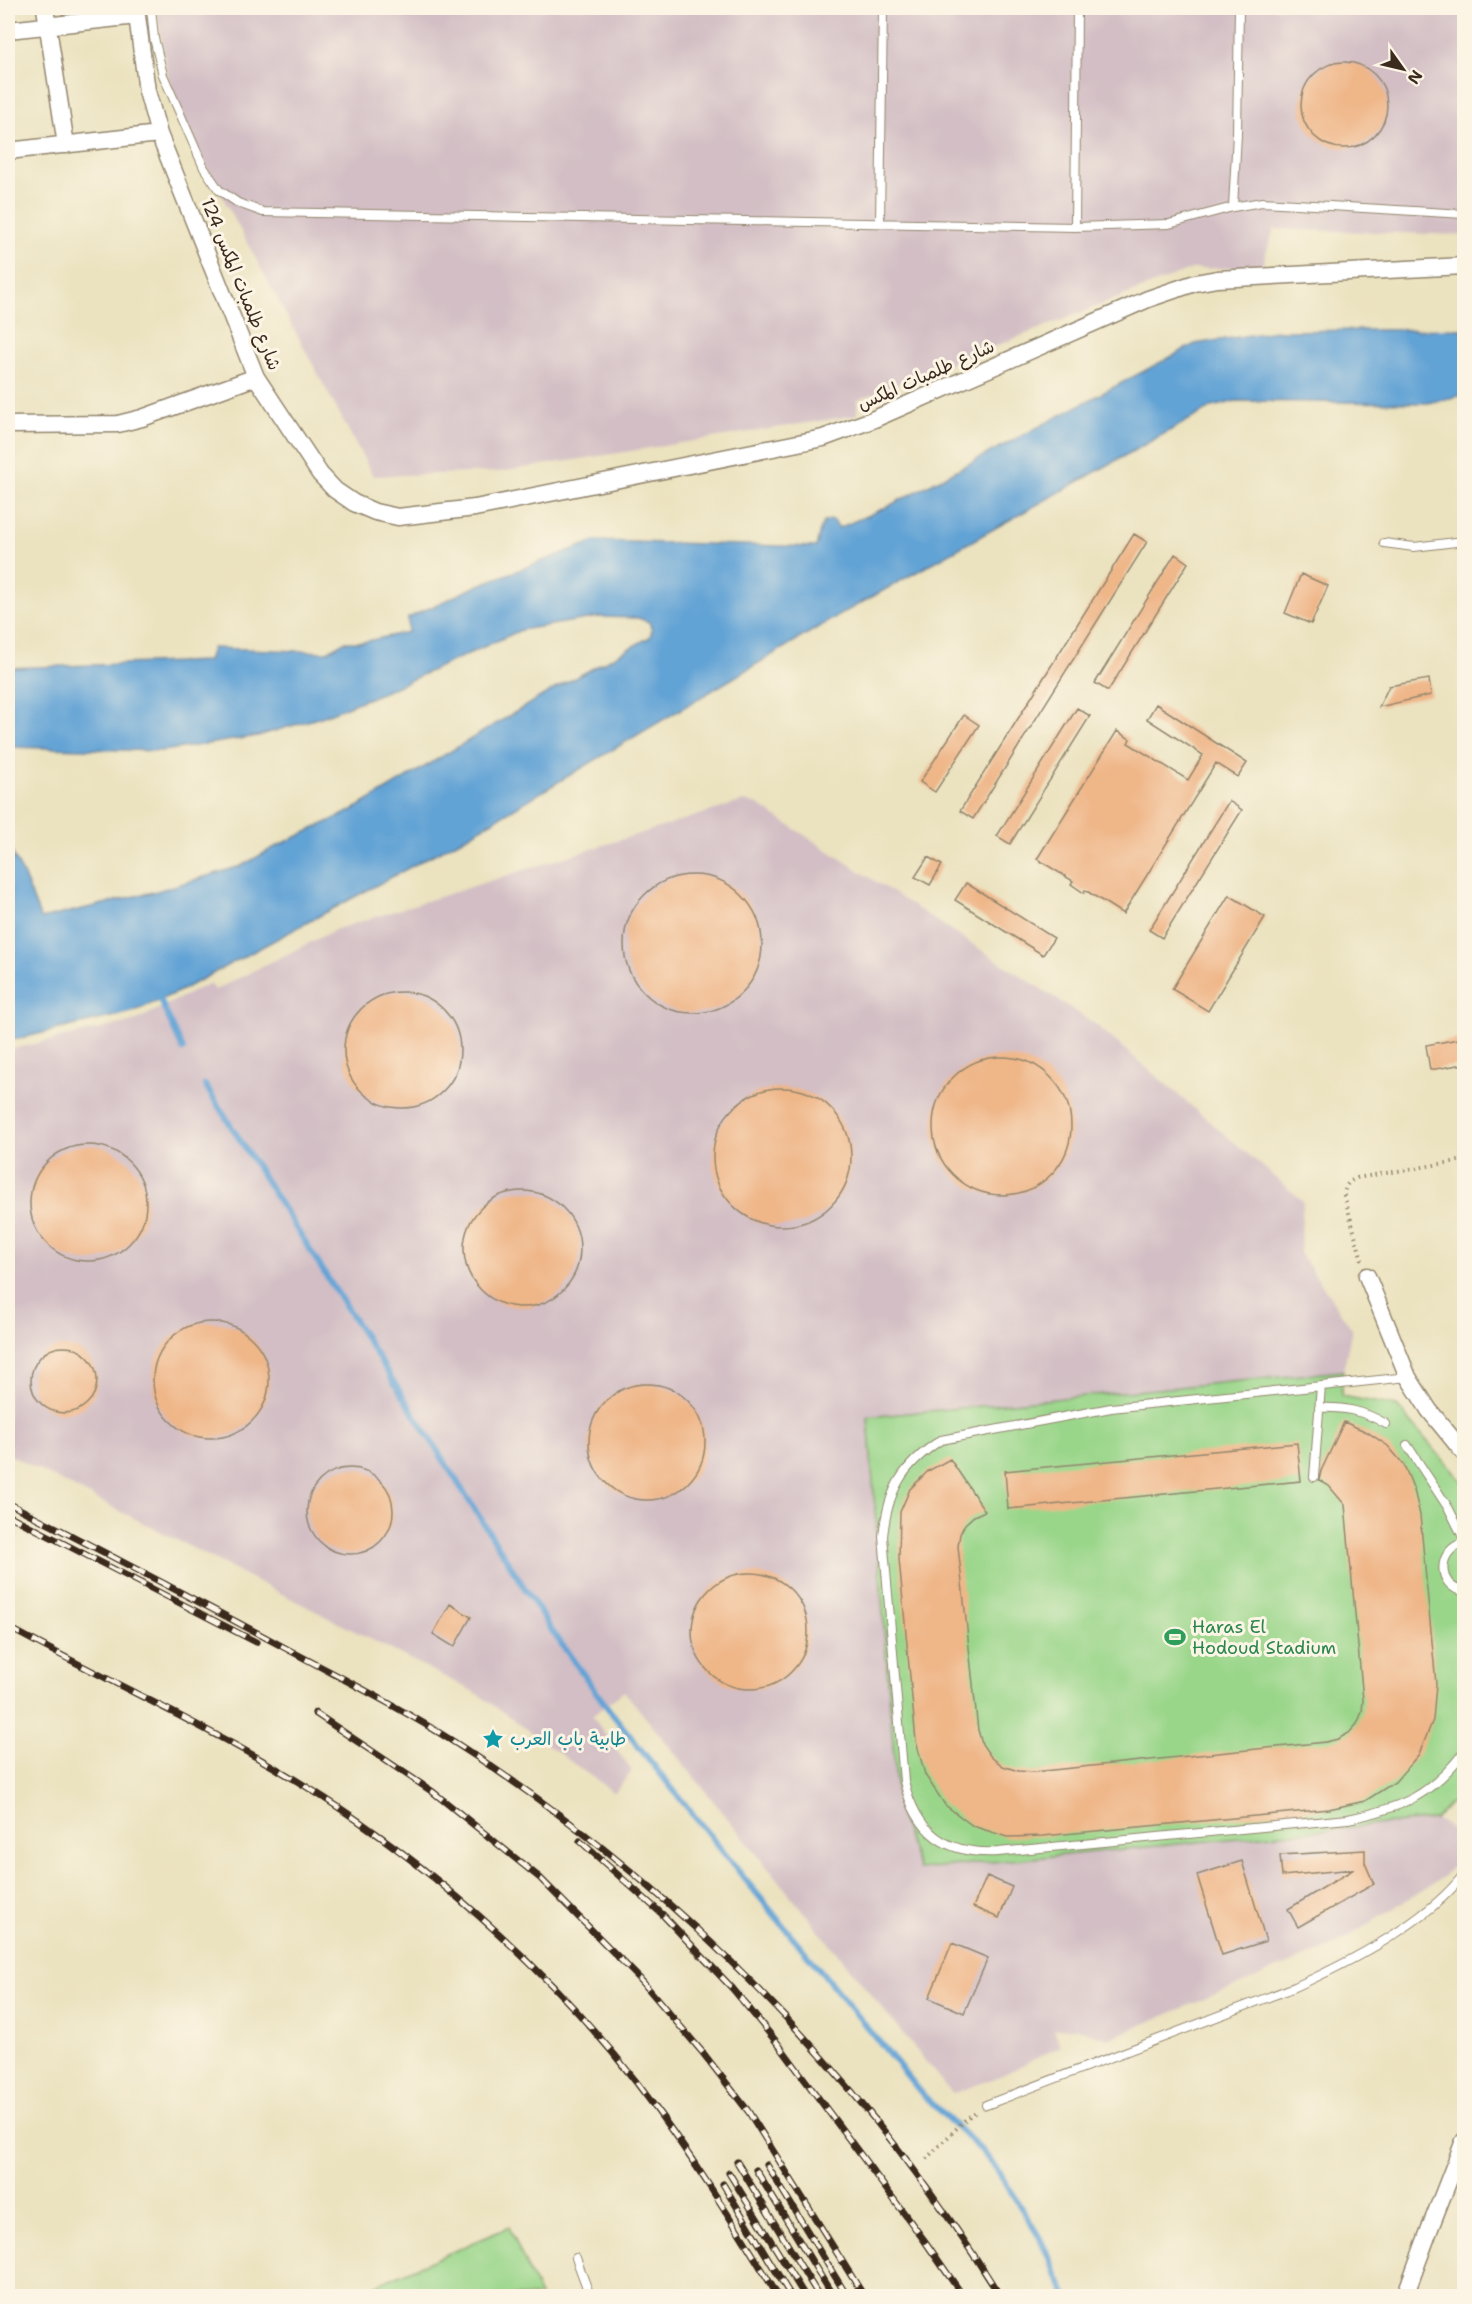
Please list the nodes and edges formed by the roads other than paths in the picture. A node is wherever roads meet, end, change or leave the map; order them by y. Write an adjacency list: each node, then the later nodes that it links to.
1 (45, 8): 6 (street)
2 (883, 8): 13 (lane)
3 (1077, 8): 14 (lane)
4 (1239, 8): 11 (lane)
5 (141, 10): 6 (street); 8 (street, شارع طلمبات المكس 124); 13 (lane)
6 (48, 26): 7 (street); 9 (street)
7 (8, 30)
8 (159, 134): 9 (street); 16 (street, شارع طلمبات المكس 124)
9 (66, 145): 10 (street)
10 (8, 151)
11 (1233, 207): 12 (lane); 14 (lane)
12 (1464, 214)
13 (880, 222): 14 (lane)
14 (1075, 226)
15 (1464, 267): 18 (street, شارع طلمبات المكس)
16 (256, 377): 17 (street); 18 (street, شارع طلمبات المكس 124)
17 (8, 425)
18 (398, 517)
19 (1464, 541): 20 (lane)
20 (1384, 543)
21 (1367, 1276): 22 (street)
22 (1408, 1377): 23 (lane); 27 (street)
23 (1321, 1386): 24 (lane); 31 (lane)
24 (1319, 1408): 25 (lane); 28 (lane)
25 (1386, 1424)
26 (1407, 1445): 29 (lane)
27 (1464, 1453)
28 (1314, 1477)
29 (1464, 1541): 30 (lane)
30 (1464, 1592)
31 (1464, 1752)
32 (1464, 1874): 33 (lane)
33 (987, 2105)
34 (1464, 2141): 37 (street)
35 (576, 2258): 36 (lane)
36 (590, 2296)
37 (1405, 2296)

